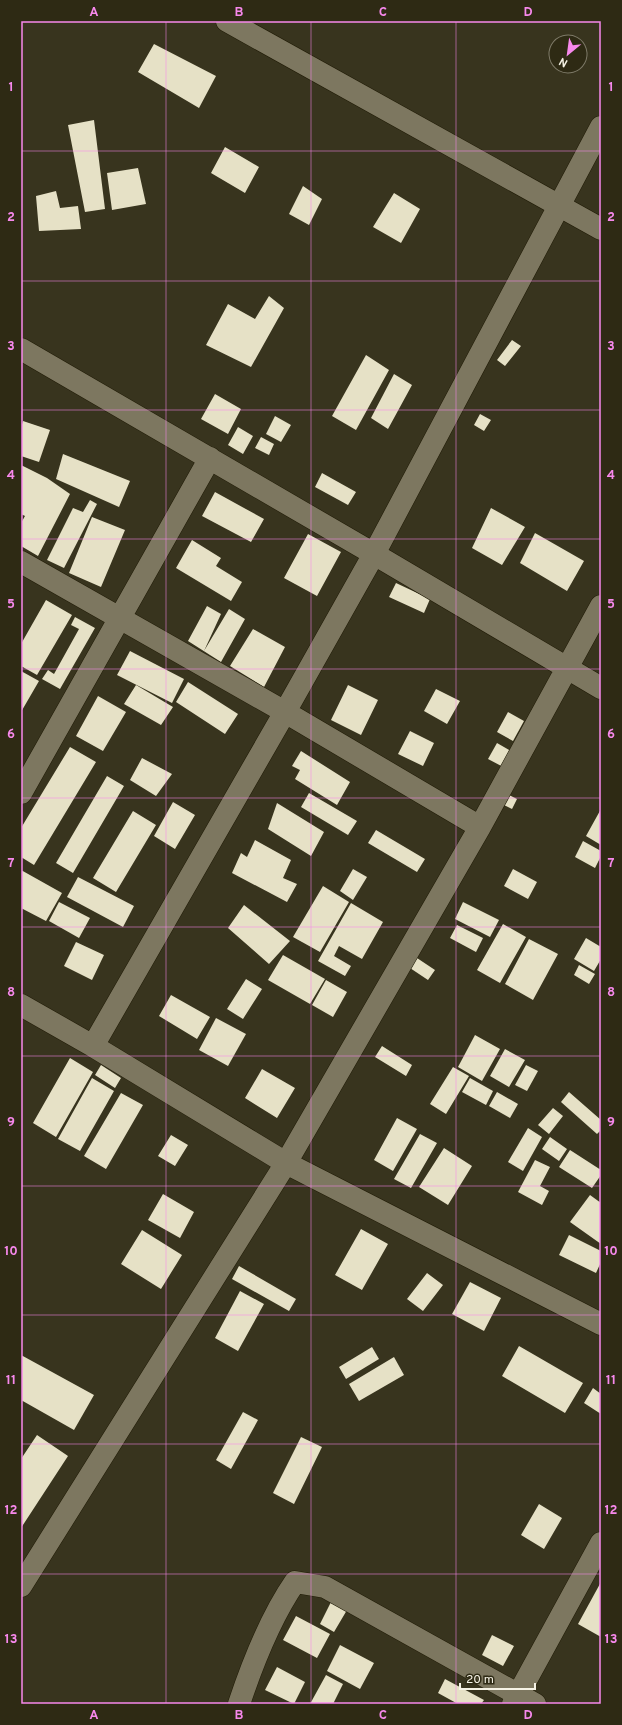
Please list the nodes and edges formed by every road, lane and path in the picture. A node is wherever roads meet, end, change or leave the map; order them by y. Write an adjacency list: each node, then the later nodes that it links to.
1 (228, 21): 3 (street)
2 (601, 127): 3 (street)
3 (559, 204): 4 (street); 7 (street)
4 (601, 229)
5 (21, 348): 6 (street)
6 (210, 458): 7 (street); 10 (street)
7 (374, 554): 11 (street); 13 (street)
8 (21, 562): 10 (street)
9 (601, 606): 11 (street)
10 (120, 618): 13 (street); 14 (street)
11 (566, 668): 12 (street); 15 (street)
12 (601, 688)
13 (286, 712): 15 (street); 17 (street)
14 (21, 793)
15 (480, 827): 18 (street)
16 (21, 1005): 17 (street)
17 (93, 1046): 18 (street)
18 (286, 1163): 19 (street); 21 (street)
19 (601, 1324)
20 (601, 1543): 22 (street)
21 (21, 1586)
22 (522, 1701): 23 (street)
23 (239, 1704)

